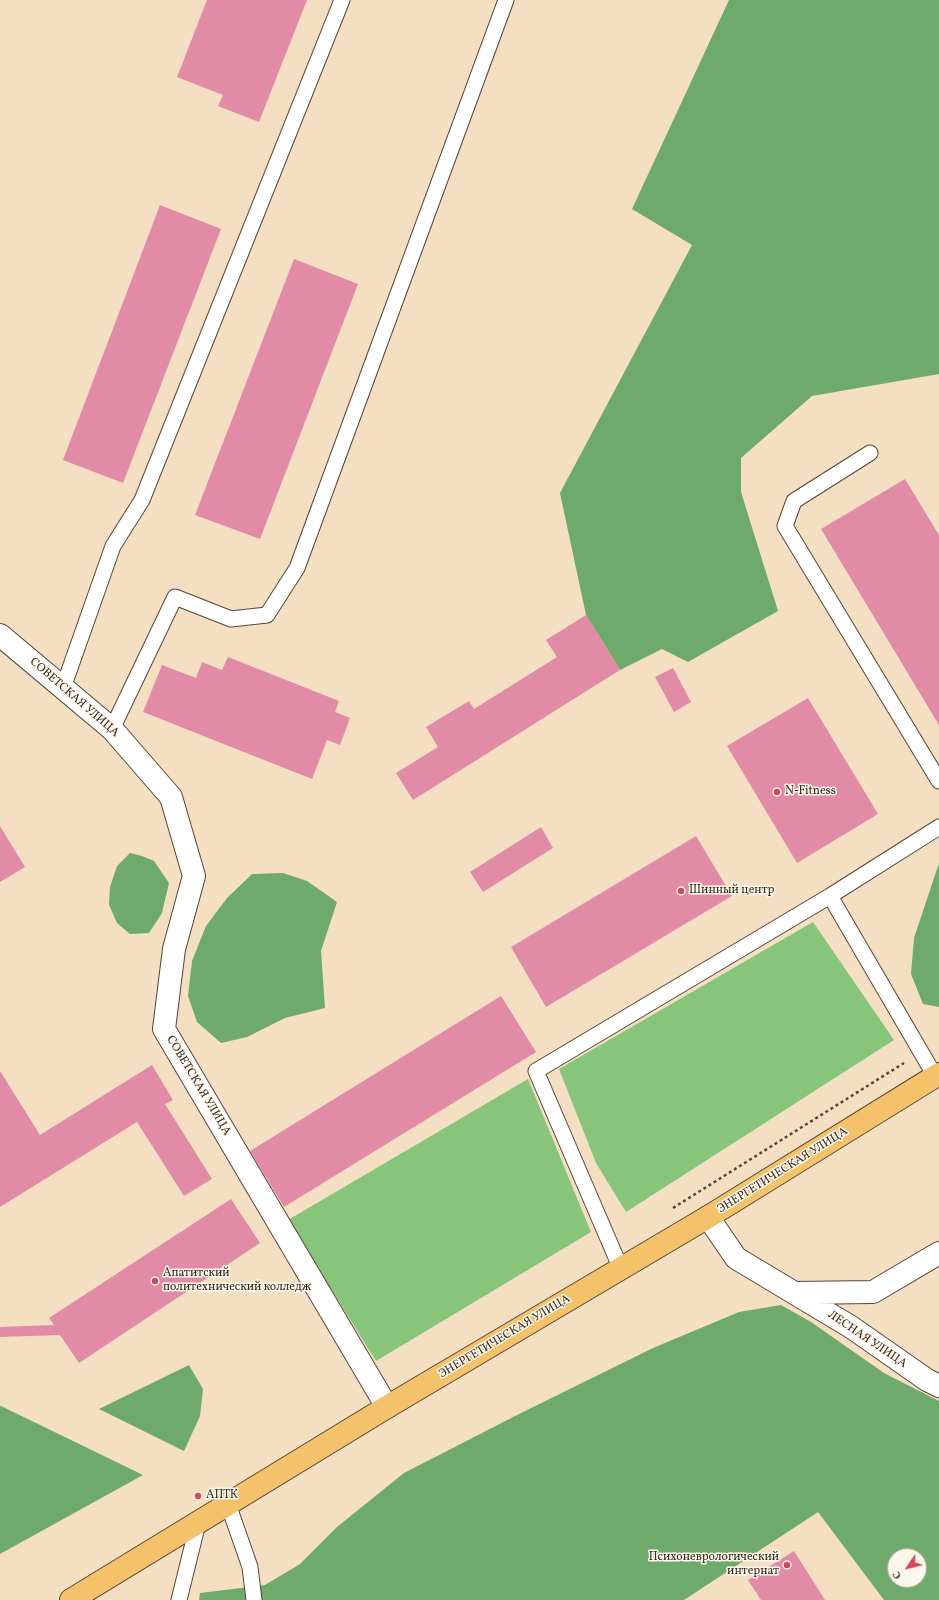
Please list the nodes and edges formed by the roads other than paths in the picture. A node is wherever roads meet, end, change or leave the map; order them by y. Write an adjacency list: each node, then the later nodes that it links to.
1 (342, 0): 5 (lane)
2 (506, 0): 6 (lane)
3 (870, 453): 7 (lane)
4 (0, 635): 5 (street, СОВЕТСКАЯ УЛИЦА)
5 (63, 688): 6 (street, СОВЕТСКАЯ УЛИЦА)
6 (112, 730): 16 (street, СОВЕТСКАЯ УЛИЦА)
7 (939, 781)
8 (939, 827): 9 (lane)
9 (830, 896): 10 (lane); 13 (lane)
10 (937, 1075): 11 (main road, ЭНЕРГЕТИЧЕСКАЯ УЛИЦА)
11 (708, 1218): 13 (main road, ЭНЕРГЕТИЧЕСКАЯ УЛИЦА); 14 (street, ЛЕСНАЯ УЛИЦА)
12 (939, 1253): 14 (street, ЛЕСНАЯ УЛИЦА)
13 (621, 1269): 16 (main road, ЭНЕРГЕТИЧЕСКАЯ УЛИЦА)
14 (794, 1293): 15 (street, ЛЕСНАЯ УЛИЦА)
15 (939, 1386)
16 (387, 1407): 17 (main road, ЭНЕРГЕТИЧЕСКАЯ УЛИЦА)
17 (228, 1504): 18 (main road, ЭНЕРГЕТИЧЕСКАЯ УЛИЦА); 21 (lane)
18 (198, 1523): 19 (main road, ЭНЕРГЕТИЧЕСКАЯ УЛИЦА); 20 (lane)
19 (71, 1600)
20 (179, 1600)
21 (254, 1600)

